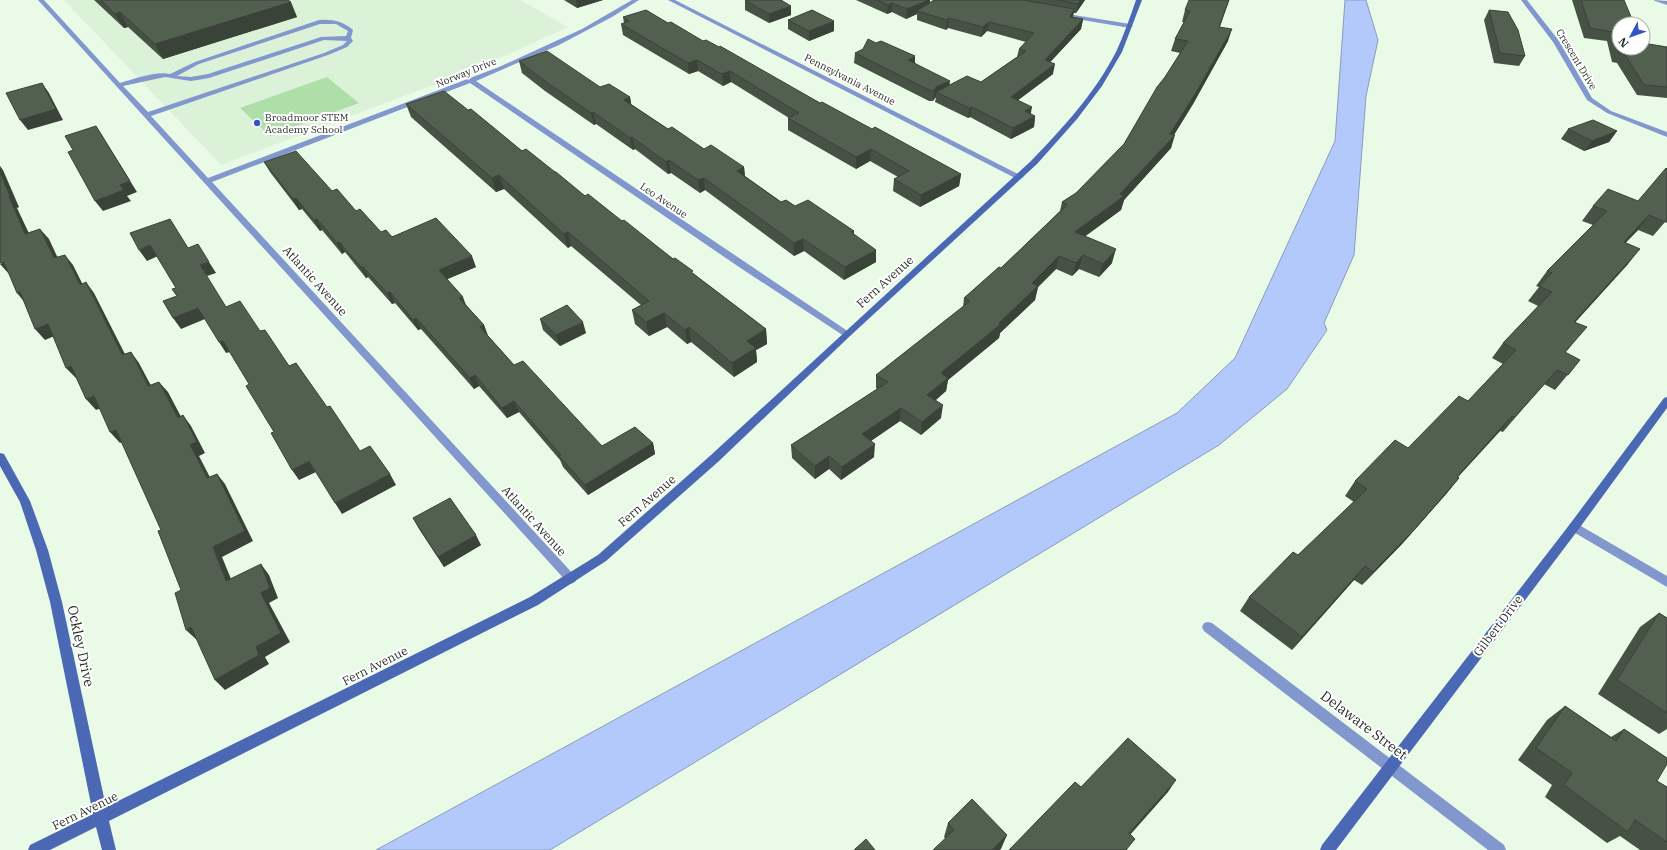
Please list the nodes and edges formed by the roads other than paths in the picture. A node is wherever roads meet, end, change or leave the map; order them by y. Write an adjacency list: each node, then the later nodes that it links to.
1 (41, 0): 13 (street, Atlantic Avenue)
2 (636, 0): 12 (street, Norway Drive)
3 (671, 0): 16 (street, Pennsylvania Avenue)
4 (1139, 0): 9 (street, Fern Avenue)
5 (1524, 0): 15 (street, Crescent Drive)
6 (1657, 0): 7 (street)
7 (1667, 3)
8 (1054, 14): 9 (street)
9 (1130, 26): 16 (street, Fern Avenue)
10 (348, 38): 11 (street); 11 (street); 14 (street)
11 (172, 76): 13 (street)
12 (471, 81): 17 (street, Norway Drive); 18 (street, Leo Avenue)
13 (119, 85): 14 (street, Atlantic Avenue)
14 (147, 115): 17 (street, Atlantic Avenue)
15 (1667, 135)
16 (1020, 176): 18 (street, Fern Avenue)
17 (207, 181): 22 (street, Atlantic Avenue)
18 (847, 334): 22 (street, Fern Avenue)
19 (1667, 401): 21 (street, Gilbert Drive)
20 (0, 457): 26 (street, Ockley Drive)
21 (1574, 527): 23 (street); 25 (street, Gilbert Drive)
22 (571, 579): 26 (street, Fern Avenue)
23 (1667, 582)
24 (1208, 627): 25 (street, Delaware Street)
25 (1391, 766): 29 (street, Gilbert Drive); 30 (street, Delaware Street)
26 (101, 818): 27 (street, Fern Avenue); 28 (street, Ockley Drive)
27 (36, 850)
28 (109, 850)
29 (1327, 850)
30 (1498, 850)

